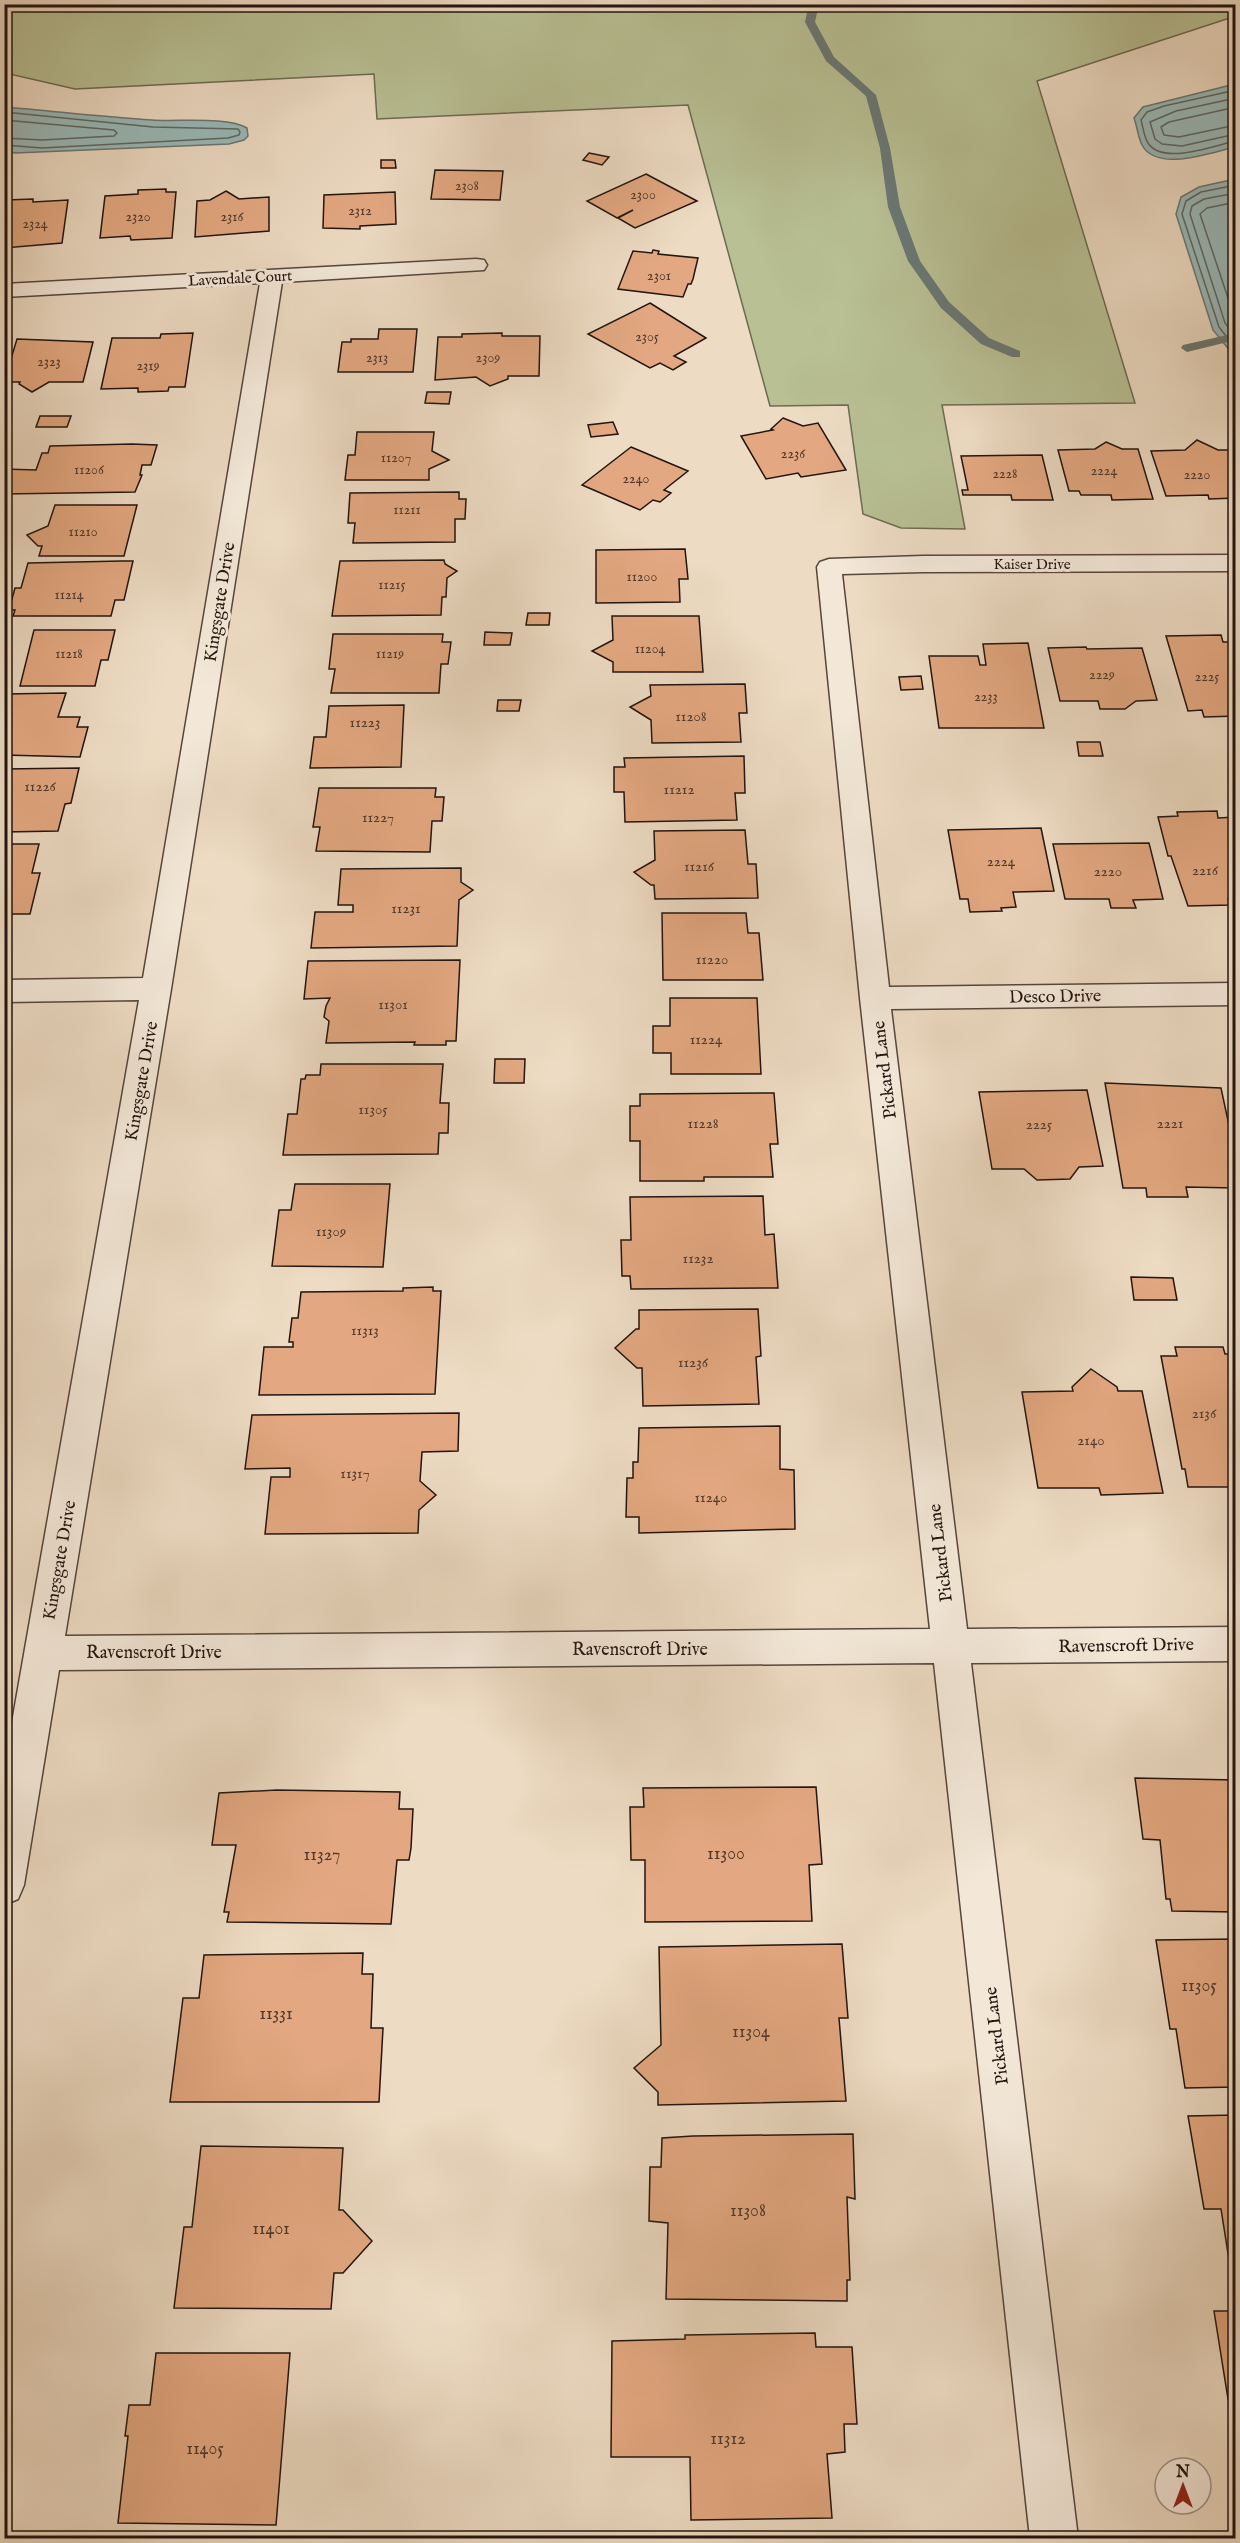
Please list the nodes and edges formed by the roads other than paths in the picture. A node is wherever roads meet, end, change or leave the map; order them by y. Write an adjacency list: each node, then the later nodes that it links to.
1 (476, 265): 2 (street, Lavendale Court)
2 (272, 277): 3 (street, Lavendale Court); 6 (street, Kingsgate Drive)
3 (4, 291)
4 (1236, 563): 5 (street, Kaiser Drive)
5 (829, 567): 9 (street, Pickard Lane)
6 (156, 989): 7 (street); 12 (street, Kingsgate Drive)
7 (4, 991)
8 (1236, 994): 9 (street, Desco Drive)
9 (875, 998): 11 (street, Pickard Lane)
10 (1236, 1644): 11 (street, Ravenscroft Drive)
11 (952, 1647): 12 (street, Ravenscroft Drive); 14 (street, Pickard Lane)
12 (44, 1653): 13 (street, Kingsgate Drive)
13 (4, 1885)
14 (1054, 2538)

